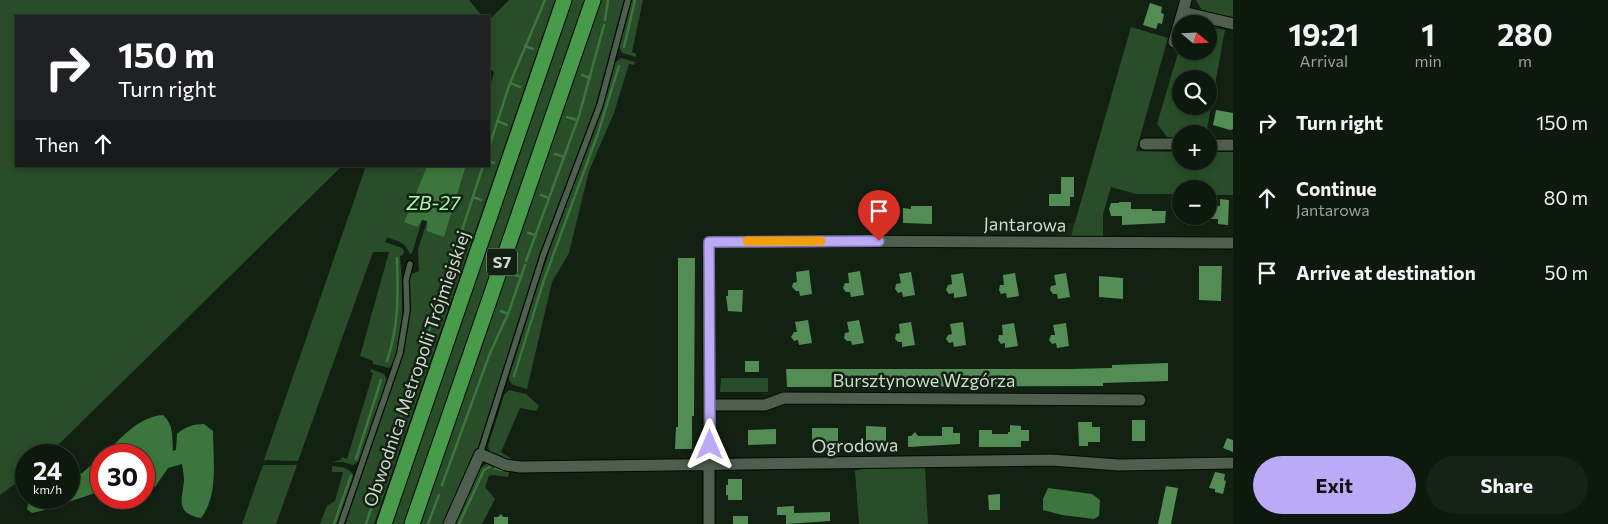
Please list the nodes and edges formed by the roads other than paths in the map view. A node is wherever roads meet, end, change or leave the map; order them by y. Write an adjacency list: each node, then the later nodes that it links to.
1 (564, 0): 22 (highway, Obwodnica Metropolii Trójmiejskiej / S7)
2 (593, 0): 23 (highway, S7)
3 (628, 0): 18 (lane)
4 (1186, 0): 5 (street)
5 (1183, 12): 6 (street); 7 (street)
6 (1182, 15)
7 (1233, 24)
8 (1145, 144): 9 (street)
9 (1172, 144)
10 (1217, 145): 11 (street)
11 (1233, 145)
12 (816, 241): 13 (street, Jantarowa); 14 (lane)
13 (1233, 244)
14 (709, 259): 17 (street)
15 (410, 264): 21 (lane)
16 (1140, 400): 17 (street, Bursztynowe Wzgórza)
17 (710, 405): 20 (street)
18 (480, 454): 20 (street, Ogrodowa); 24 (street)
19 (1233, 462): 20 (street, Ogrodowa)
20 (710, 464): 25 (street)
21 (341, 524)
22 (384, 524)
23 (412, 524)
24 (449, 524)
25 (709, 524)

